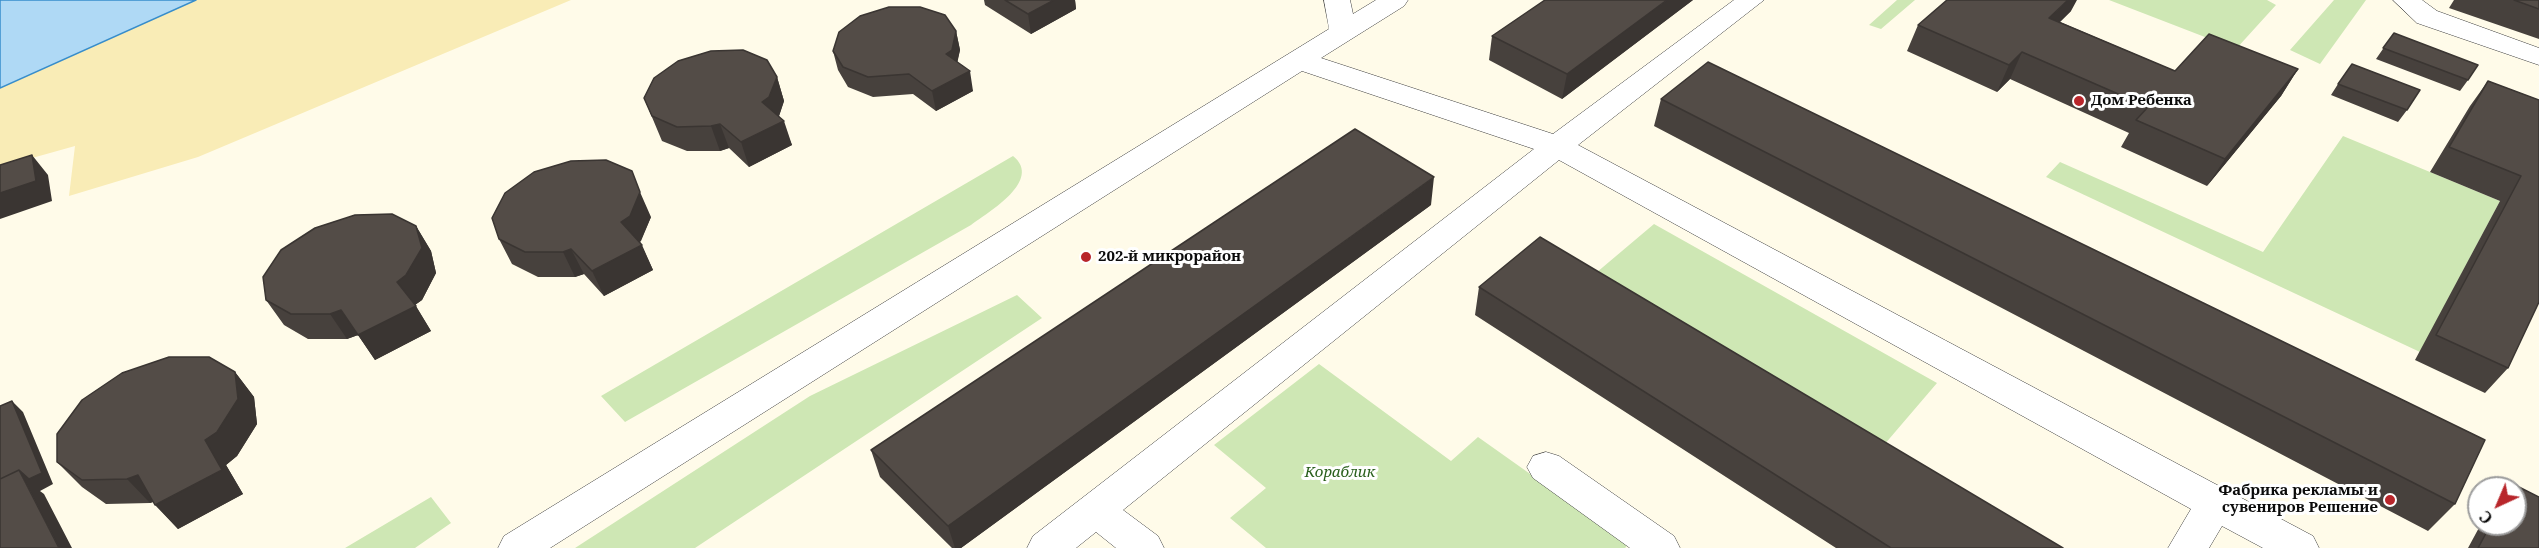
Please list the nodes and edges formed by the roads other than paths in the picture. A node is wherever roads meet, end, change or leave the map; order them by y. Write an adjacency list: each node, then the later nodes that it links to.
1 (1336, 0): 5 (street)
2 (1395, 0): 5 (street)
3 (1751, 0): 8 (street)
4 (2406, 0): 6 (street)
5 (1344, 34): 7 (street)
6 (2539, 57)
7 (1301, 61): 8 (street); 12 (street)
8 (1557, 146): 10 (street); 11 (street)
9 (1546, 467): 15 (street)
10 (2215, 504): 16 (street); 17 (street)
11 (1096, 510): 13 (street); 14 (street)
12 (519, 548)
13 (1047, 548)
14 (1144, 548)
15 (1660, 548)
16 (2188, 548)
17 (2299, 548)

